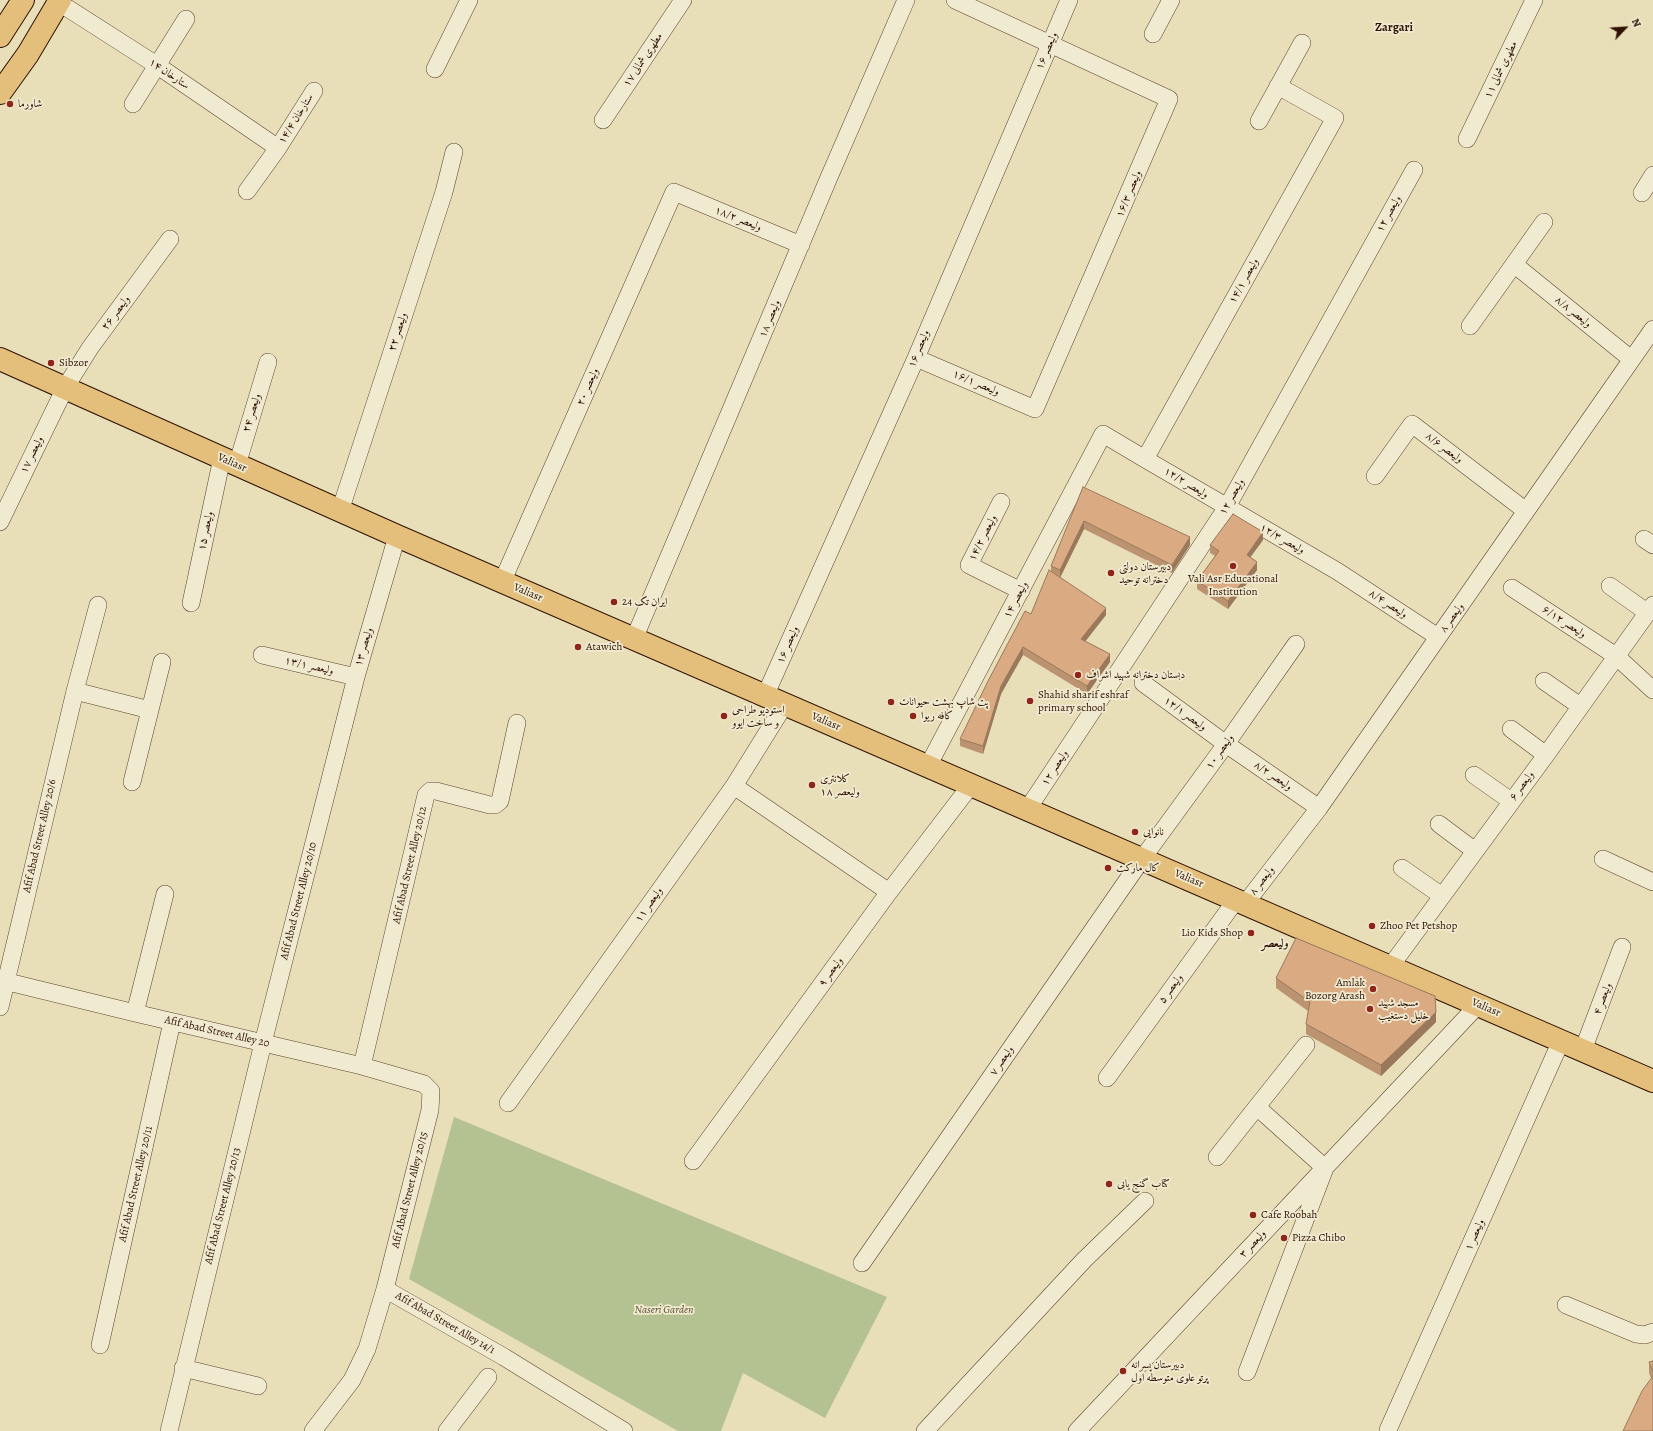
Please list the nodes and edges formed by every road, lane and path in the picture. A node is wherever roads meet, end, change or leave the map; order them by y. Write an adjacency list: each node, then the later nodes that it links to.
1 (23, 0): 12 (main road)
2 (469, 0): 16 (street)
3 (683, 0): 21 (street, ۱۷ مطهری شمالی)
4 (906, 0): 33 (street, ۱۸ ولیعصر)
5 (955, 0): 14 (street)
6 (1069, 0): 14 (street, ۱۶ ولیعصر)
7 (1171, 0): 11 (street)
8 (1534, 0): 23 (street, ۱۱ مطهری شمالی)
9 (59, 1): 15 (street, ۱۴ ستارخان); 19 (main road)
10 (186, 19): 15 (street)
11 (1153, 34)
12 (0, 36)
13 (1302, 43): 17 (street)
14 (1049, 44): 37 (street, ۱۶ ولیعصر); 42 (street, ۱۶/۳ ولیعصر)
15 (158, 66): 20 (street); 24 (street, ۱۴ ستارخان)
16 (435, 69)
17 (1278, 86): 22 (street); 43 (street, ۱۴/۱ ولیعصر)
18 (314, 91): 24 (street, ۱۴/۴ ستارخان)
19 (0, 94)
20 (133, 104)
21 (603, 120)
22 (1259, 121)
23 (1467, 140)
24 (278, 148): 28 (street, ۱۴/۴ ستارخان)
25 (454, 152): 48 (street, ۲۲ ولیعصر)
26 (1414, 170): 47 (street, ۱۲ ولیعصر)
27 (1653, 175): 30 (street)
28 (247, 191)
29 (674, 192): 33 (street, ۱۸/۲ ولیعصر); 53 (street, ۲۰ ولیعصر)
30 (1642, 193)
31 (1544, 222): 34 (street)
32 (170, 239): 41 (street, ۲۶ ولیعصر)
33 (801, 245): 61 (street, ۱۸ ولیعصر)
34 (1514, 265): 35 (street); 38 (street, ۸/۸ ولیعصر)
35 (1470, 326)
36 (1653, 329): 38 (street, ۸ ولیعصر)
37 (916, 358): 42 (street, ۱۶/۱ ولیعصر); 71 (street, ۱۶ ولیعصر)
38 (1631, 359): 49 (street, ۸ ولیعصر)
39 (0, 360): 41 (main road, Valiasr)
40 (268, 362): 44 (street, ۲۴ ولیعصر)
41 (65, 388): 44 (main road, Valiasr); 50 (street, ۱۷ ولیعصر)
42 (1035, 409)
43 (1145, 459): 47 (street, ۱۲/۲ ولیعصر); 56 (street, ۱۴ ولیعصر)
44 (229, 462): 48 (main road, Valiasr); 57 (street, ۱۵ ولیعصر)
45 (1375, 476): 49 (street, ۸/۶ ولیعصر)
46 (1001, 502): 56 (street, ۱۴/۲ ولیعصر)
47 (1227, 507): 52 (street, ۱۲/۳ ولیعصر); 87 (street, ۱۲ ولیعصر)
48 (340, 511): 51 (main road, Valiasr)
49 (1526, 511): 60 (street, ۸ ولیعصر)
50 (0, 522)
51 (397, 536): 53 (main road, Valiasr); 66 (street, ۱۳ ولیعصر)
52 (1337, 571): 60 (street, ۸/۴ ولیعصر)
53 (502, 582): 61 (main road, Valiasr)
54 (1610, 586): 59 (street)
55 (1512, 588): 64 (street, ۶/۱۲ ولیعصر)
56 (1021, 591): 80 (street, ۱۴ ولیعصر)
57 (191, 603)
58 (98, 605): 70 (street, Afif Abad Street Alley 20/6)
59 (1650, 609): 64 (street, ۶ ولیعصر)
60 (1438, 637): 86 (street, ۸ ولیعصر)
61 (634, 639): 71 (main road, Valiasr)
62 (1296, 644): 77 (street, ۱۰ ولیعصر)
63 (262, 655): 66 (street, ۱۳/۱ ولیعصر)
64 (1616, 656): 69 (street, ۶/۱۲ ولیعصر); 73 (street, ۶ ولیعصر)
65 (162, 662): 74 (street)
66 (356, 677): 79 (street, ۱۳ ولیعصر)
67 (1544, 681): 73 (street)
68 (1143, 684): 77 (street, ۱۲/۱ ولیعصر)
69 (1653, 690)
70 (75, 691): 74 (street); 100 (street, Afif Abad Street Alley 20/6)
71 (765, 696): 72 (main road, Valiasr)
72 (785, 704): 80 (main road, Valiasr); 84 (street, ۱۱ ولیعصر)
73 (1580, 706): 78 (street, ۶ ولیعصر)
74 (150, 710): 82 (street)
75 (517, 723): 109 (street, Afif Abad Street Alley 20/12)
76 (1511, 729): 78 (street)
77 (1226, 744): 86 (street, ۸/۲ ولیعصر); 90 (street, ۱۰ ولیعصر)
78 (1546, 755): 85 (street, ۶ ولیعصر)
79 (336, 760): 106 (street, Afif Abad Street Alley 20/10)
80 (928, 766): 83 (main road, Valiasr)
81 (1474, 775): 85 (street)
82 (132, 782)
83 (971, 785): 87 (main road, Valiasr); 94 (street, ۹ ولیعصر)
84 (734, 786): 94 (street); 113 (street, ۱۱ ولیعصر)
85 (1511, 801): 89 (street, ۶ ولیعصر)
86 (1319, 808): 97 (street, ۸ ولیعصر)
87 (1027, 810): 90 (main road, Valiasr)
88 (1439, 824): 89 (street)
89 (1475, 851): 96 (street, ۶ ولیعصر)
90 (1142, 859): 97 (main road, Valiasr); 119 (street, ۷ ولیعصر)
91 (1603, 859): 93 (street)
92 (1402, 868): 96 (street)
93 (1653, 882)
94 (889, 892): 116 (street, ۹ ولیعصر)
95 (165, 894): 103 (street)
96 (1442, 896): 99 (street, ۶ ولیعصر)
97 (1240, 902): 99 (main road, Valiasr); 110 (street, ۵ ولیعصر)
98 (1622, 947): 108 (street, ۴ ولیعصر)
99 (1390, 967): 101 (main road, Valiasr)
100 (3, 980): 102 (street, Afif Abad Street Alley 20/6); 103 (street, Afif Abad Street Alley 20)
101 (1478, 1005): 105 (main road, Valiasr); 117 (street, ۳ ولیعصر)
102 (0, 1007)
103 (135, 1013): 104 (street, Afif Abad Street Alley 20)
104 (172, 1022): 106 (street, Afif Abad Street Alley 20); 123 (street, Afif Abad Street Alley 20/11)
105 (1561, 1040): 108 (main road, Valiasr); 128 (street, ۱ ولیعصر)
106 (263, 1043): 109 (street, Afif Abad Street Alley 20); 124 (street, Afif Abad Street Alley 20/13)
107 (1306, 1045): 114 (street)
108 (1584, 1050): 111 (main road, Valiasr)
109 (362, 1066): 112 (street, Afif Abad Street Alley 20)
110 (1106, 1078)
111 (1653, 1080)
112 (431, 1091): 120 (street, Afif Abad Street Alley 20/15)
113 (508, 1103)
114 (1257, 1107): 115 (street); 117 (street)
115 (1217, 1157)
116 (693, 1161)
117 (1325, 1168): 125 (street); 134 (street, ۳ ولیعصر)
118 (1146, 1201): 133 (street)
119 (862, 1263)
120 (385, 1289): 130 (street, Afif Abad Street Alley 20/15); 132 (street, Afif Abad Street Alley 14/1)
121 (1566, 1305): 122 (street)
122 (1653, 1332)
123 (100, 1345)
124 (183, 1368): 127 (street); 129 (street, Afif Abad Street Alley 20/13)
125 (1247, 1372)
126 (488, 1377): 131 (street)
127 (258, 1386)
128 (1388, 1430)
129 (169, 1431)
130 (313, 1431)
131 (447, 1431)
132 (624, 1431)
133 (925, 1431)
134 (1077, 1431)

